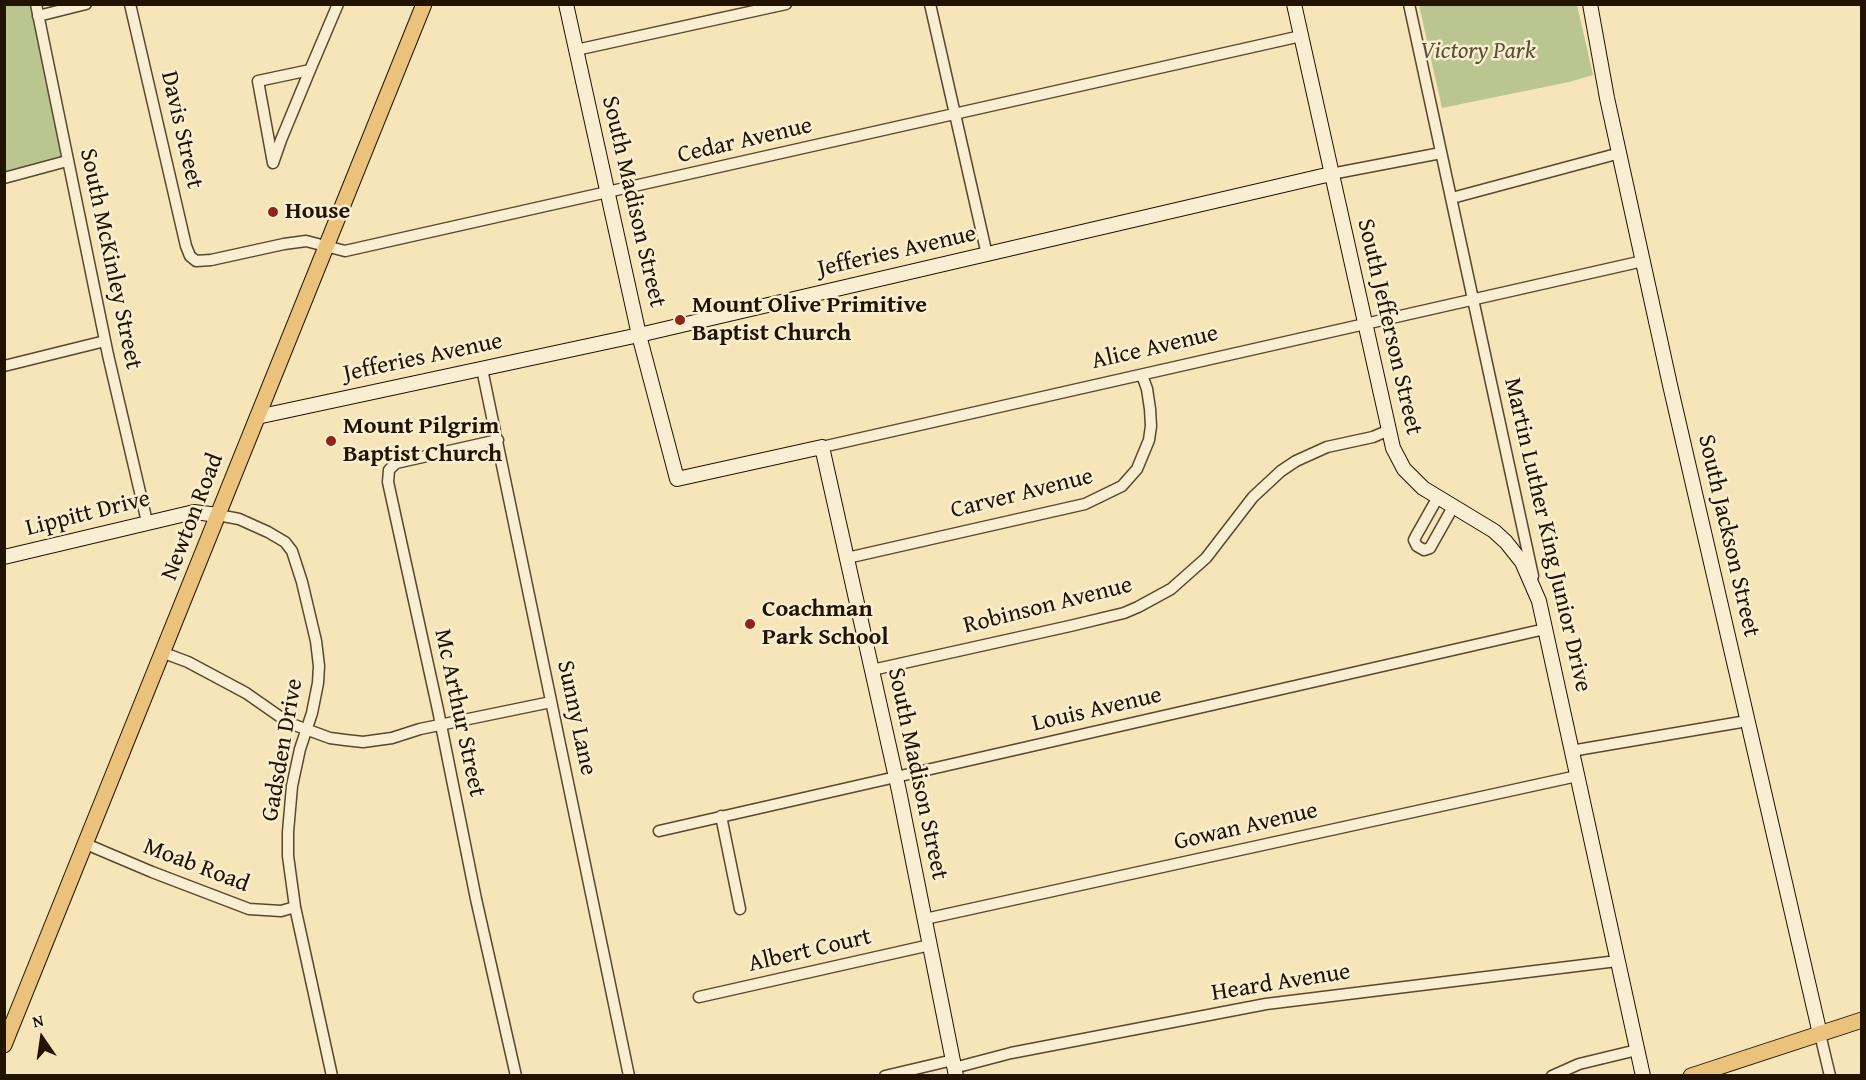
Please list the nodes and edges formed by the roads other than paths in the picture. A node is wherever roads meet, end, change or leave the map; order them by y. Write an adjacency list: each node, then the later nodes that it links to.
1 (86, 4): 11 (street)
2 (130, 4): 25 (street, Davis Street)
3 (338, 4): 14 (street)
4 (424, 4): 23 (main road, Newton Road)
5 (566, 4): 13 (street, South Madison Street)
6 (786, 4): 13 (street)
7 (930, 4): 15 (street)
8 (1294, 4): 12 (street, South Jefferson Street)
9 (1409, 4): 16 (street, Martin Luther King Junior Drive)
10 (1590, 4): 17 (street, South Jackson Street)
11 (37, 10): 18 (street, South McKinley Street)
12 (1301, 36): 15 (street, Cedar Avenue); 19 (street, South Jefferson Street)
13 (576, 50): 21 (street, South Madison Street)
14 (310, 70): 14 (street)
15 (955, 115): 21 (street, Cedar Avenue); 24 (street)
16 (1441, 153): 19 (street, Jefferies Avenue); 22 (street, Martin Luther King Junior Drive)
17 (1620, 153): 22 (street); 26 (street, South Jackson Street)
18 (68, 161): 20 (street); 30 (street, South McKinley Street)
19 (1331, 174): 24 (street, Jefferies Avenue); 28 (street, South Jefferson Street)
20 (4, 178)
21 (608, 192): 23 (street, Cedar Avenue); 29 (street, South Madison Street)
22 (1452, 198): 27 (street, Martin Luther King Junior Drive)
23 (325, 246): 25 (street, Cedar Avenue); 34 (main road, Newton Road)
24 (987, 255): 29 (street, Jefferies Avenue)
25 (196, 261)
26 (1643, 261): 27 (street, Alice Avenue); 50 (street, South Jackson Street)
27 (1471, 299): 28 (street, Alice Avenue); 45 (street, Martin Luther King Junior Drive)
28 (1364, 323): 33 (street, Alice Avenue); 35 (street, South Jefferson Street)
29 (639, 335): 32 (street, Jefferies Avenue); 38 (street, South Madison Street)
30 (105, 341): 31 (street); 42 (street, South McKinley Street)
31 (4, 366)
32 (482, 369): 34 (street, Jefferies Avenue); 36 (street, Sunny Lane)
33 (1142, 375): 37 (street, Alice Avenue); 44 (street, Carver Avenue)
34 (257, 417): 41 (main road, Newton Road)
35 (1389, 430): 39 (street, South Jefferson Street); 48 (street, Robinson Avenue)
36 (498, 440): 49 (street, Sunny Lane); 51 (street, Mc Arthur Street)
37 (822, 447): 38 (street, Alice Avenue); 44 (street, South Madison Street)
38 (677, 479)
39 (1438, 497): 40 (street, South Jefferson Street); 40 (street)
40 (1453, 507): 45 (street, South Jefferson Street)
41 (218, 515): 42 (street, Lippitt Drive); 47 (main road, Newton Road); 52 (street, Gadsden Drive)
42 (147, 522): 43 (street, Lippitt Drive)
43 (4, 557)
44 (847, 558): 48 (street, South Madison Street)
45 (1539, 601): 46 (street, Martin Luther King Junior Drive)
46 (1545, 629): 53 (street, Martin Luther King Junior Drive); 55 (street, Louis Avenue)
47 (164, 653): 52 (street); 58 (main road, Newton Road)
48 (872, 670): 55 (street, South Madison Street)
49 (551, 702): 51 (street); 72 (street, Sunny Lane)
50 (1747, 720): 53 (street); 66 (street, South Jackson Street)
51 (441, 725): 52 (street); 71 (street, Mc Arthur Street)
52 (306, 730): 59 (street, Gadsden Drive)
53 (1571, 751): 54 (street, Martin Luther King Junior Drive)
54 (1577, 776): 61 (street, Gowan Avenue); 63 (street, Martin Luther King Junior Drive)
55 (896, 778): 56 (street, Louis Avenue); 61 (street, South Madison Street)
56 (721, 816): 57 (street, Louis Avenue); 60 (street)
57 (659, 831)
58 (86, 844): 59 (street, Moab Road); 67 (main road, Newton Road)
59 (294, 907): 70 (street, Gadsden Drive)
60 (740, 909)
61 (925, 919): 62 (street, South Madison Street)
62 (930, 945): 64 (street, Albert Court); 69 (street, South Madison Street)
63 (1617, 961): 68 (street, Martin Luther King Junior Drive); 69 (street, Heard Avenue)
64 (699, 997)
65 (1862, 1020): 66 (main road)
66 (1820, 1034): 76 (main road); 77 (street, South Jackson Street)
67 (4, 1045)
68 (1637, 1050): 74 (street); 75 (street, Martin Luther King Junior Drive)
69 (954, 1068): 73 (street, Heard Avenue)
70 (332, 1076)
71 (516, 1076)
72 (629, 1076)
73 (885, 1076)
74 (1552, 1076)
75 (1643, 1076)
76 (1691, 1076)
77 (1830, 1076)

